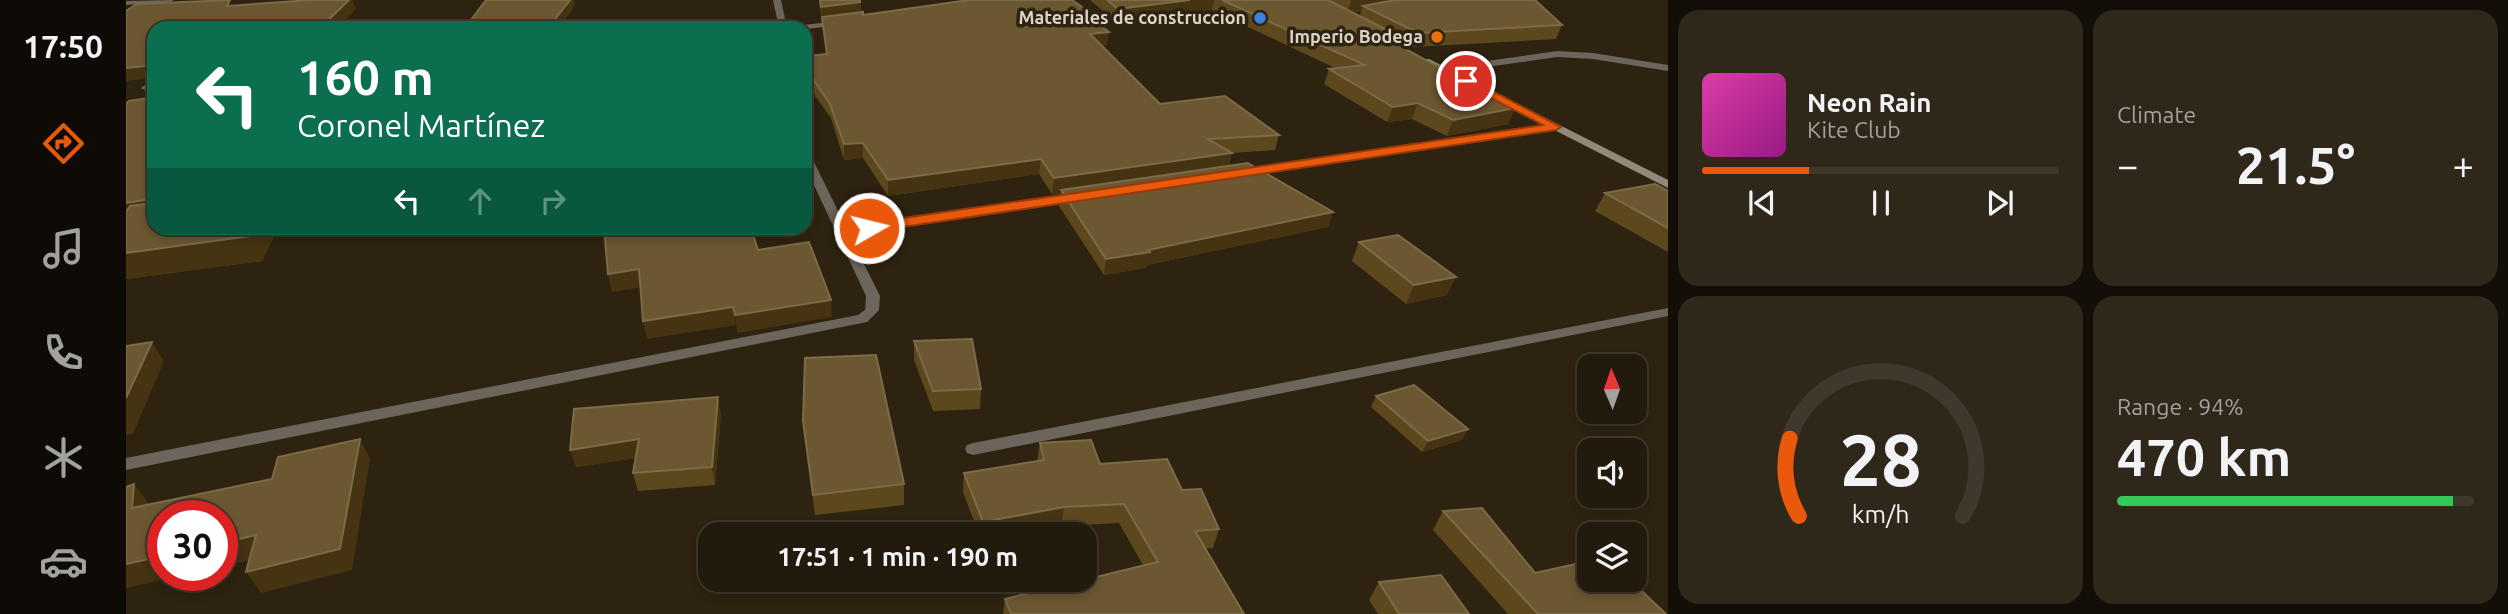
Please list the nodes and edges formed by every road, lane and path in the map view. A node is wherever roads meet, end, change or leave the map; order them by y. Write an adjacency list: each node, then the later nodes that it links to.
1 (170, 0): 3 (street)
2 (777, 0): 4 (street)
3 (126, 3)
4 (781, 21)
5 (847, 22): 6 (street)
6 (812, 26)
7 (1422, 58): 9 (main road)
8 (1668, 68): 9 (street)
9 (1444, 70): 10 (main road)
10 (1556, 127): 12 (street); 13 (main road)
11 (812, 169): 15 (street)
12 (1226, 175)
13 (1668, 185)
14 (1088, 195): 15 (street)
15 (841, 232): 18 (street)
16 (1668, 312): 17 (street)
17 (973, 449)
18 (126, 464)

